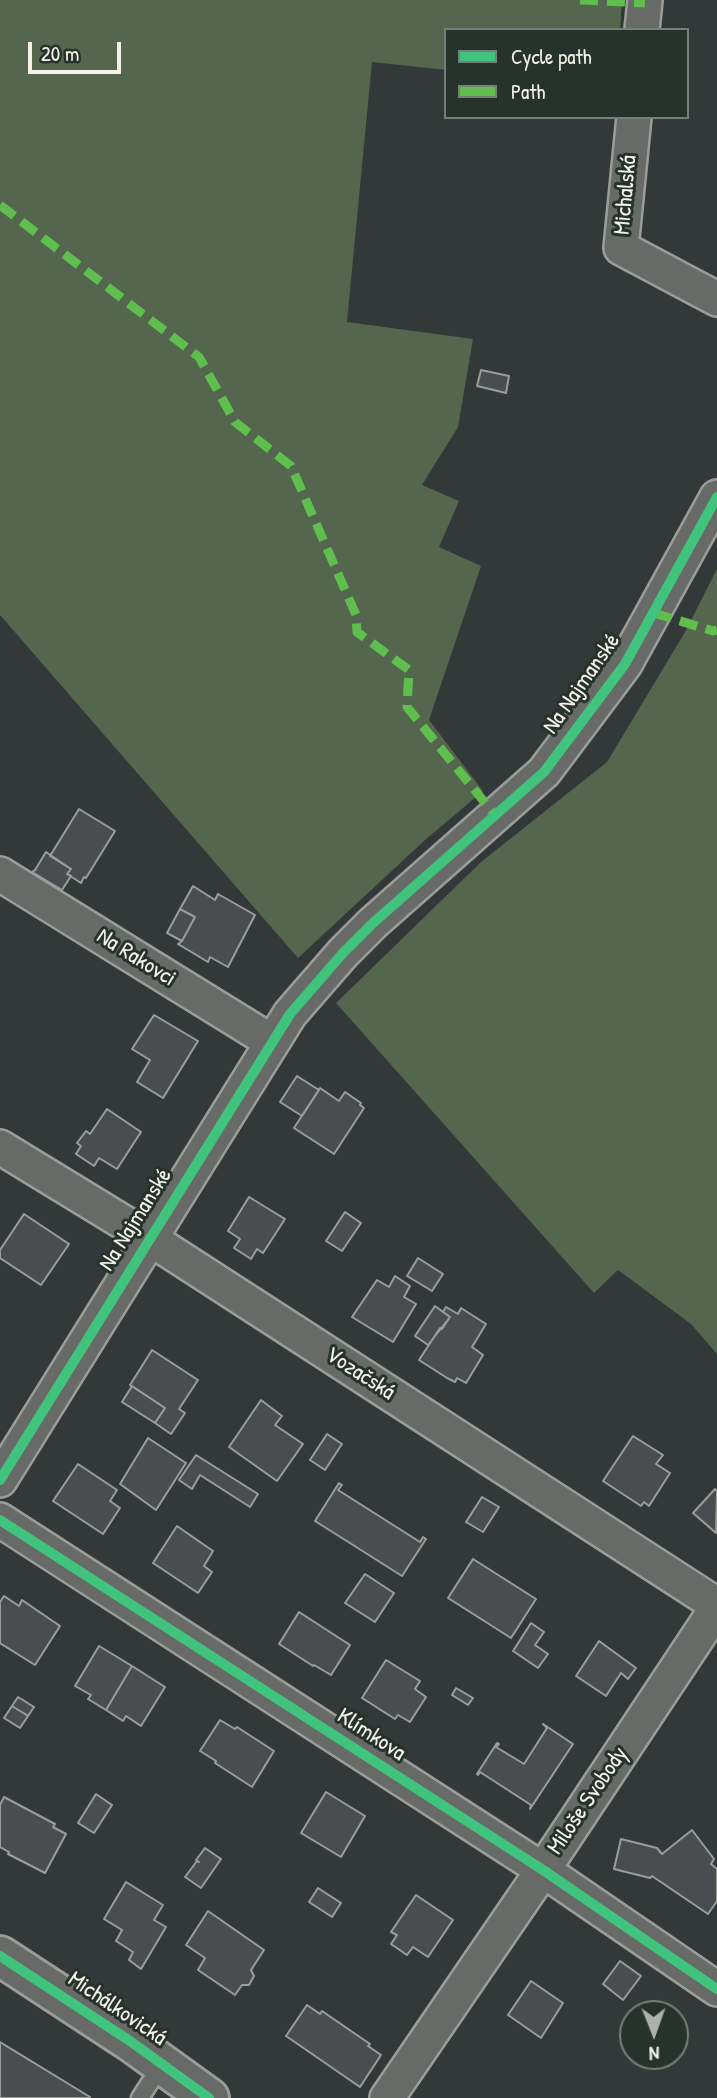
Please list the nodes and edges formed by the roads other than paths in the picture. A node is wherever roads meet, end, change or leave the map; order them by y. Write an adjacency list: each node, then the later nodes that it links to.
1 (645, 0): 2 (street)
2 (642, 28)
3 (634, 119): 4 (street, Michalská)
4 (717, 299)
5 (717, 497): 7 (street, Na Najmanské)
6 (0, 874): 7 (street, Na Rakovci)
7 (272, 1042): 9 (street, Na Najmanské)
8 (0, 1147): 9 (street, Vozačská)
9 (149, 1238): 10 (street, Na Najmanské); 12 (street, Vozačská)
10 (0, 1480)
11 (0, 1520): 13 (street, Klímkova)
12 (717, 1607): 13 (street, Miloše Svobody)
13 (543, 1870): 15 (street, Klímkova); 19 (street, Miloše Svobody)
14 (0, 1956): 16 (street, Michálkovická)
15 (717, 1989)
16 (162, 2064): 17 (lane); 18 (street, Michálkovická)
17 (140, 2098)
18 (209, 2098)
19 (387, 2098)

